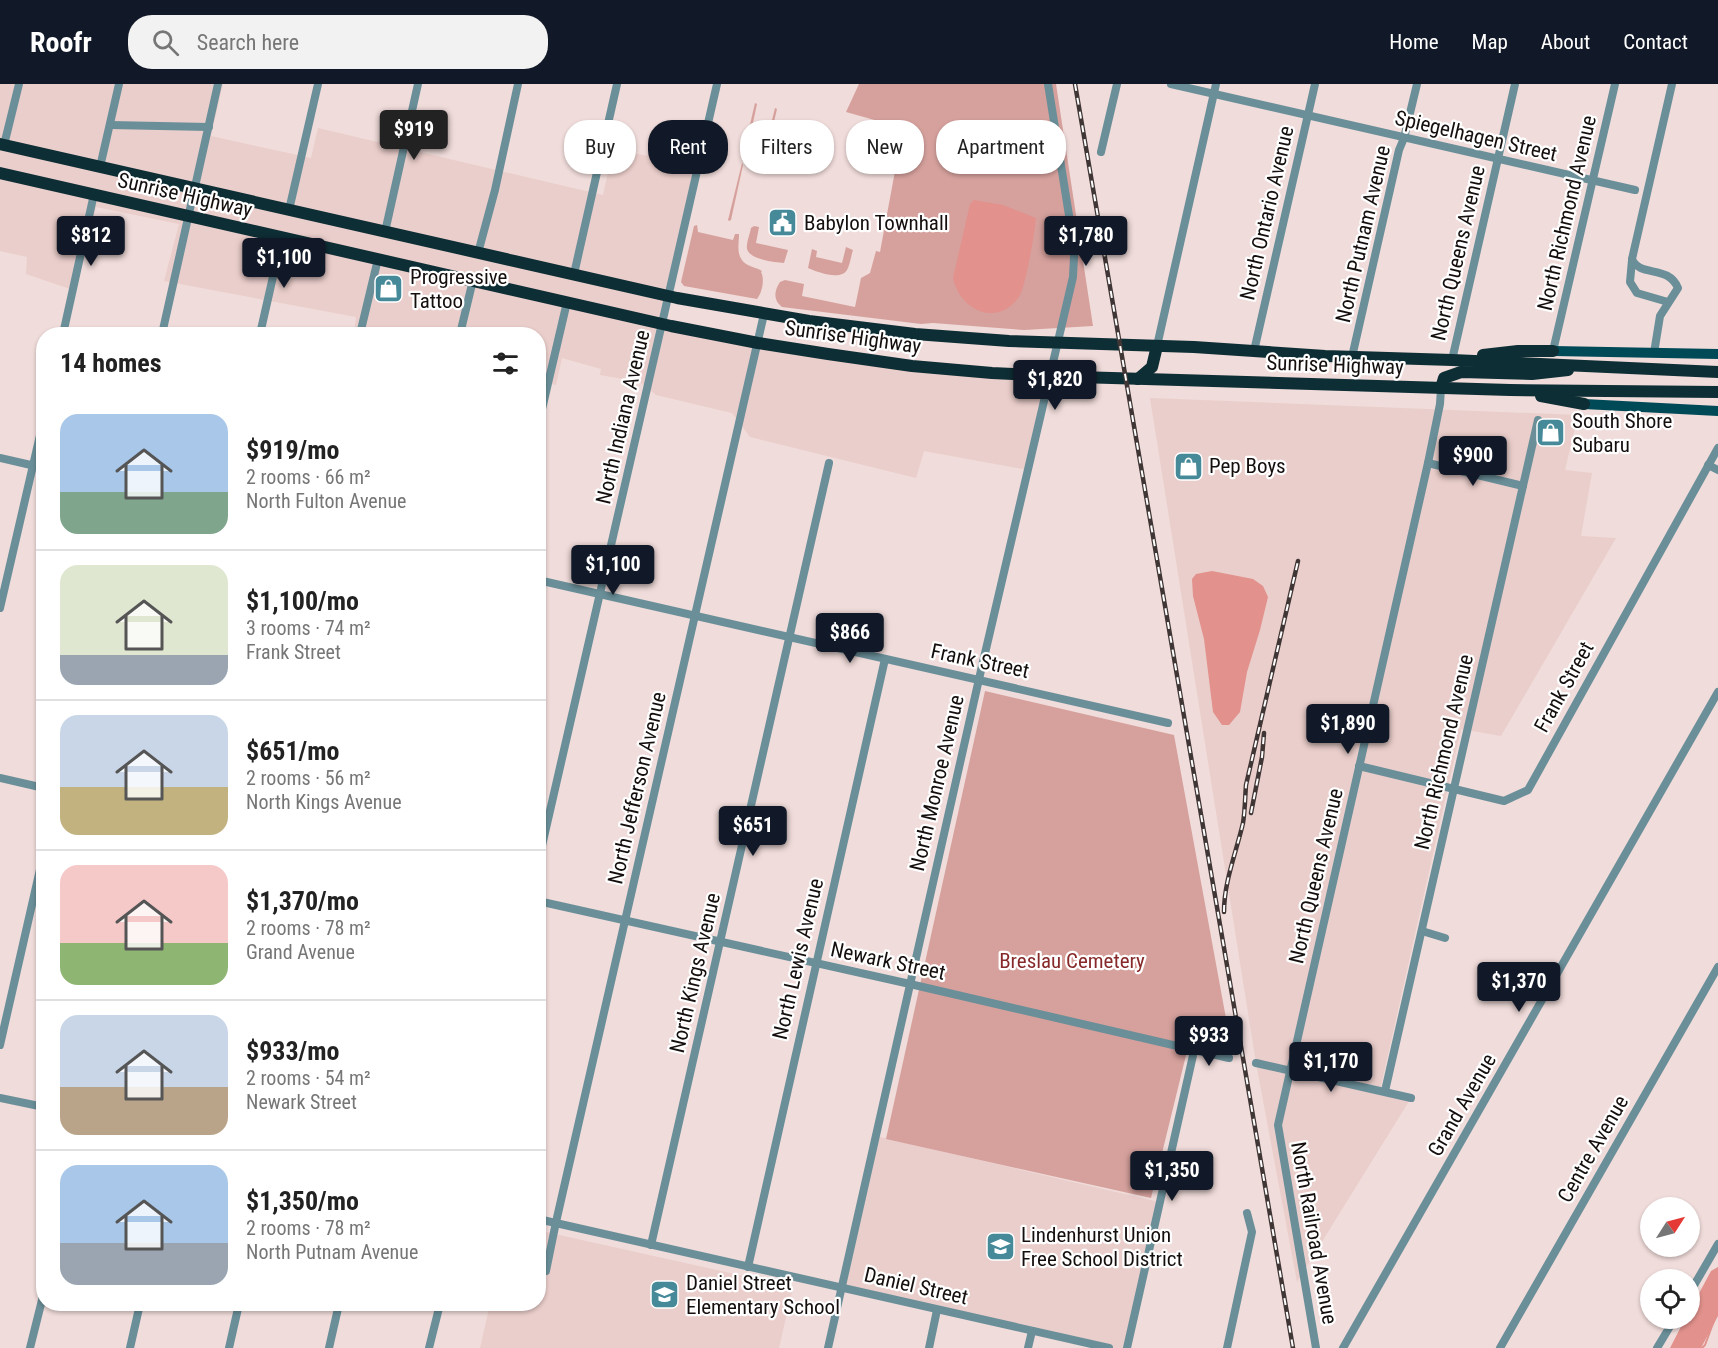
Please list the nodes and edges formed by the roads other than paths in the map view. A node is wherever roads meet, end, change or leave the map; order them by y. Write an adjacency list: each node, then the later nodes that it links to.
1 (19, 84): 23 (street)
2 (119, 84): 20 (street)
3 (219, 84): 21 (street)
4 (318, 84): 32 (street)
5 (418, 84): 34 (street)
6 (518, 84): 36 (street)
7 (617, 84): 39 (street)
8 (717, 84): 41 (street, North Indiana Avenue)
9 (1048, 84): 52 (street, North Monroe Avenue)
10 (1117, 84): 24 (street)
11 (1171, 84): 18 (street)
12 (1216, 84): 18 (street)
13 (1316, 84): 19 (street, North Ontario Avenue)
14 (1417, 84): 22 (street, North Putnam Avenue)
15 (1515, 84): 25 (street, North Queens Avenue)
16 (1615, 84): 28 (street, North Richmond Avenue)
17 (1672, 84): 38 (street)
18 (1213, 94): 19 (street, Spiegelhagen Street); 53 (street)
19 (1308, 116): 22 (street, Spiegelhagen Street); 54 (street, North Ontario Avenue)
20 (110, 125): 21 (street); 26 (street)
21 (209, 127): 29 (street)
22 (1404, 138): 25 (street, Spiegelhagen Street); 58 (street, North Putnam Avenue)
23 (2, 145): 26 (highway, Sunrise Highway)
24 (1101, 152)
25 (1498, 159): 28 (street, Spiegelhagen Street); 59 (street, North Queens Avenue)
26 (100, 167): 29 (highway, Sunrise Highway)
27 (0, 174): 31 (highway, Sunrise Highway)
28 (1593, 181): 30 (street, Spiegelhagen Street); 55 (street, North Richmond Avenue)
29 (195, 189): 32 (highway, Sunrise Highway); 33 (street)
30 (1635, 190)
31 (94, 194): 33 (highway, Sunrise Highway); 46 (street)
32 (289, 210): 34 (highway, Sunrise Highway)
33 (189, 216): 35 (highway, Sunrise Highway); 47 (street)
34 (385, 232): 36 (highway, Sunrise Highway)
35 (282, 237): 37 (highway, Sunrise Highway); 48 (street)
36 (478, 253): 39 (highway, Sunrise Highway)
37 (378, 259): 40 (highway, Sunrise Highway); 49 (street)
38 (1632, 259): 43 (street); 43 (street)
39 (574, 274): 41 (highway, Sunrise Highway)
40 (473, 280): 42 (highway, Sunrise Highway); 50 (street)
41 (669, 296): 44 (highway, Sunrise Highway); 45 (street, North Indiana Avenue)
42 (567, 302): 45 (highway, Sunrise Highway); 66 (street)
43 (1668, 302): 57 (street)
44 (764, 314): 51 (street, North Jefferson Avenue); 52 (highway, Sunrise Highway)
45 (663, 324): 51 (highway, Sunrise Highway); 82 (street, North Indiana Avenue)
46 (65, 327)
47 (164, 327)
48 (262, 327)
49 (362, 327)
50 (462, 327)
51 (758, 343): 62 (highway, Sunrise Highway); 84 (street, North Jefferson Avenue)
52 (1057, 343): 53 (highway, Sunrise Highway); 62 (street, North Monroe Avenue)
53 (1157, 346): 54 (highway, Sunrise Highway); 63 (highway)
54 (1254, 351): 58 (highway, Sunrise Highway)
55 (1553, 351): 57 (main road); 59 (highway)
56 (1718, 352): 57 (main road)
57 (1654, 353)
58 (1352, 357): 59 (highway, Sunrise Highway)
59 (1452, 360): 60 (highway, Sunrise Highway)
60 (1596, 366): 61 (highway, Sunrise Highway); 64 (highway)
61 (1718, 372)
62 (1049, 376): 63 (highway, Sunrise Highway); 87 (street, North Monroe Avenue)
63 (1138, 379): 64 (highway, Sunrise Highway)
64 (1441, 388): 65 (highway, Sunrise Highway); 75 (street, North Queens Avenue)
65 (1510, 390): 67 (highway, Sunrise Highway); 68 (highway)
66 (546, 392)
67 (1718, 392)
68 (1584, 404): 69 (main road)
69 (1718, 411)
70 (1538, 420): 80 (street, North Richmond Avenue)
71 (1718, 448): 77 (street, Frank Street)
72 (36, 452): 76 (street)
73 (0, 458): 76 (street)
74 (829, 463): 85 (street, North Kings Avenue)
75 (1428, 463): 80 (street); 90 (street, North Queens Avenue)
76 (33, 465): 78 (street); 83 (street)
77 (1708, 465): 79 (street); 93 (street, Frank Street)
78 (36, 466)
79 (1718, 470)
80 (1523, 486): 93 (street, North Richmond Avenue)
81 (546, 582): 82 (street, Frank Street)
82 (600, 595): 84 (street, Frank Street); 94 (street, North Indiana Avenue)
83 (0, 608)
84 (694, 617): 85 (street, Frank Street); 97 (street, North Jefferson Avenue)
85 (789, 636): 86 (street, Frank Street); 100 (street, North Kings Avenue)
86 (885, 659): 87 (street, Frank Street); 101 (street, North Lewis Avenue)
87 (979, 679): 89 (street, Frank Street); 103 (street, North Monroe Avenue)
88 (1718, 692): 143 (street, Grand Avenue)
89 (1168, 723)
90 (1359, 766): 93 (street, Frank Street); 108 (street, North Queens Avenue)
91 (0, 778): 92 (street)
92 (36, 786)
93 (1454, 789): 98 (street, North Richmond Avenue)
94 (546, 828)
95 (36, 887): 104 (street)
96 (546, 903): 97 (street, Newark Street)
97 (626, 920): 100 (street, Newark Street); 116 (street, North Jefferson Avenue)
98 (1422, 931): 99 (street); 109 (street, North Richmond Avenue)
99 (1445, 938)
100 (720, 942): 101 (street, Newark Street); 118 (street, North Kings Avenue)
101 (815, 964): 103 (street, Newark Street); 119 (street, North Lewis Avenue)
102 (1718, 967): 144 (street, Centre Avenue)
103 (910, 984): 105 (street, Newark Street); 122 (street, North Monroe Avenue)
104 (0, 1045)
105 (1194, 1051): 106 (street, Newark Street); 140 (street)
106 (1229, 1058)
107 (1256, 1063): 108 (street)
108 (1291, 1071): 109 (street); 113 (street, North Queens Avenue)
109 (1385, 1091): 111 (street)
110 (0, 1098): 112 (street)
111 (1411, 1098)
112 (36, 1105)
113 (1278, 1125): 142 (street, North Railroad Avenue)
114 (1247, 1213): 141 (street)
115 (546, 1220): 116 (street, Daniel Street)
116 (556, 1222): 118 (street, Daniel Street); 120 (street, North Jefferson Avenue)
117 (1718, 1244): 121 (street)
118 (651, 1245): 119 (street, Daniel Street)
119 (748, 1267): 122 (street, Daniel Street)
120 (546, 1271)
121 (1700, 1275)
122 (842, 1287): 123 (street, Daniel Street); 136 (street, North Monroe Avenue)
123 (937, 1310): 130 (street, Daniel Street); 137 (street)
124 (39, 1311): 131 (street)
125 (138, 1311): 132 (street)
126 (237, 1311): 133 (street)
127 (337, 1311): 134 (street)
128 (438, 1311): 135 (street)
129 (1668, 1329): 145 (street)
130 (1032, 1331): 138 (street); 139 (street, Daniel Street)
131 (30, 1348)
132 (130, 1348)
133 (229, 1348)
134 (329, 1348)
135 (429, 1348)
136 (828, 1348)
137 (928, 1348)
138 (1028, 1348)
139 (1109, 1348)
140 (1127, 1348)
141 (1227, 1348)
142 (1316, 1348)
143 (1343, 1348)
144 (1500, 1348)
145 (1657, 1348)

